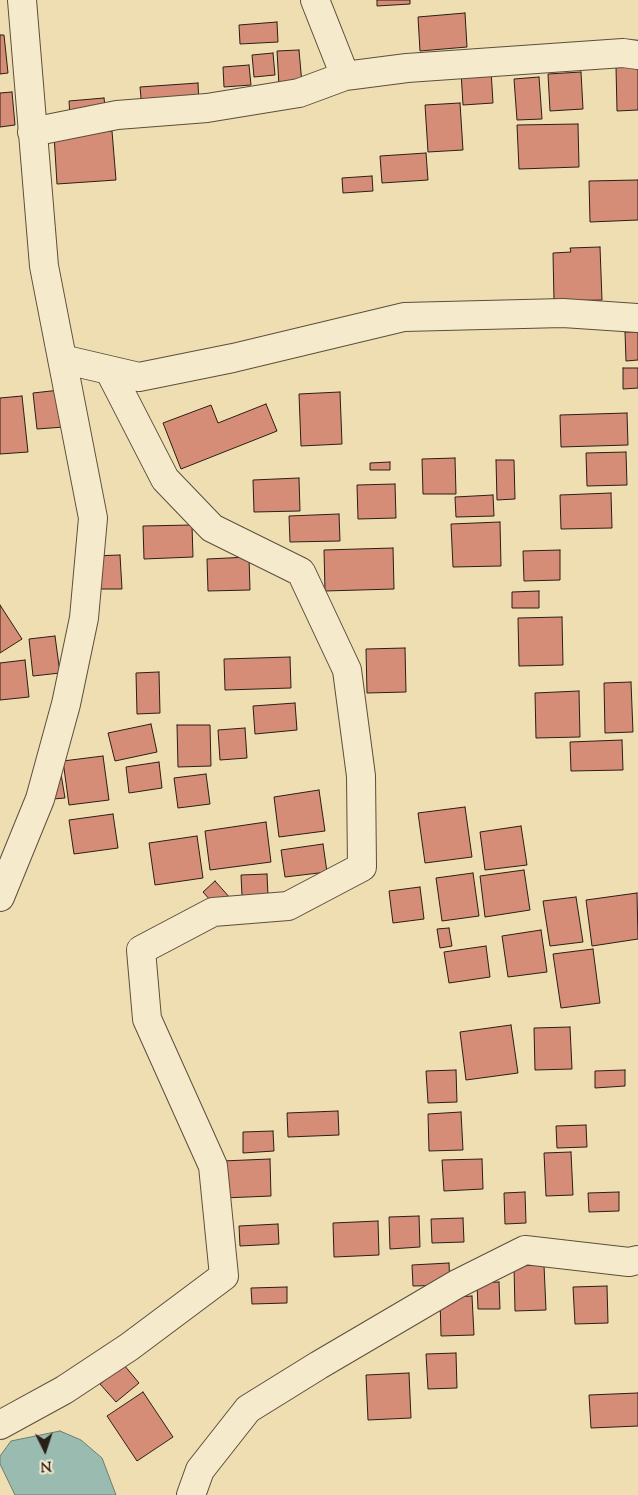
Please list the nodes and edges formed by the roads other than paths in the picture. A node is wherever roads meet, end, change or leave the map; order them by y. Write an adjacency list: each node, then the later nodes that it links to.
1 (22, 0): 5 (street)
2 (315, 0): 4 (street)
3 (638, 55): 4 (street)
4 (345, 76): 5 (street)
5 (32, 132): 7 (street)
6 (638, 318): 8 (street)
7 (62, 359): 8 (street); 9 (street)
8 (109, 370): 11 (street)
9 (0, 897)
10 (638, 1260): 12 (street)
11 (0, 1425)
12 (191, 1495)

